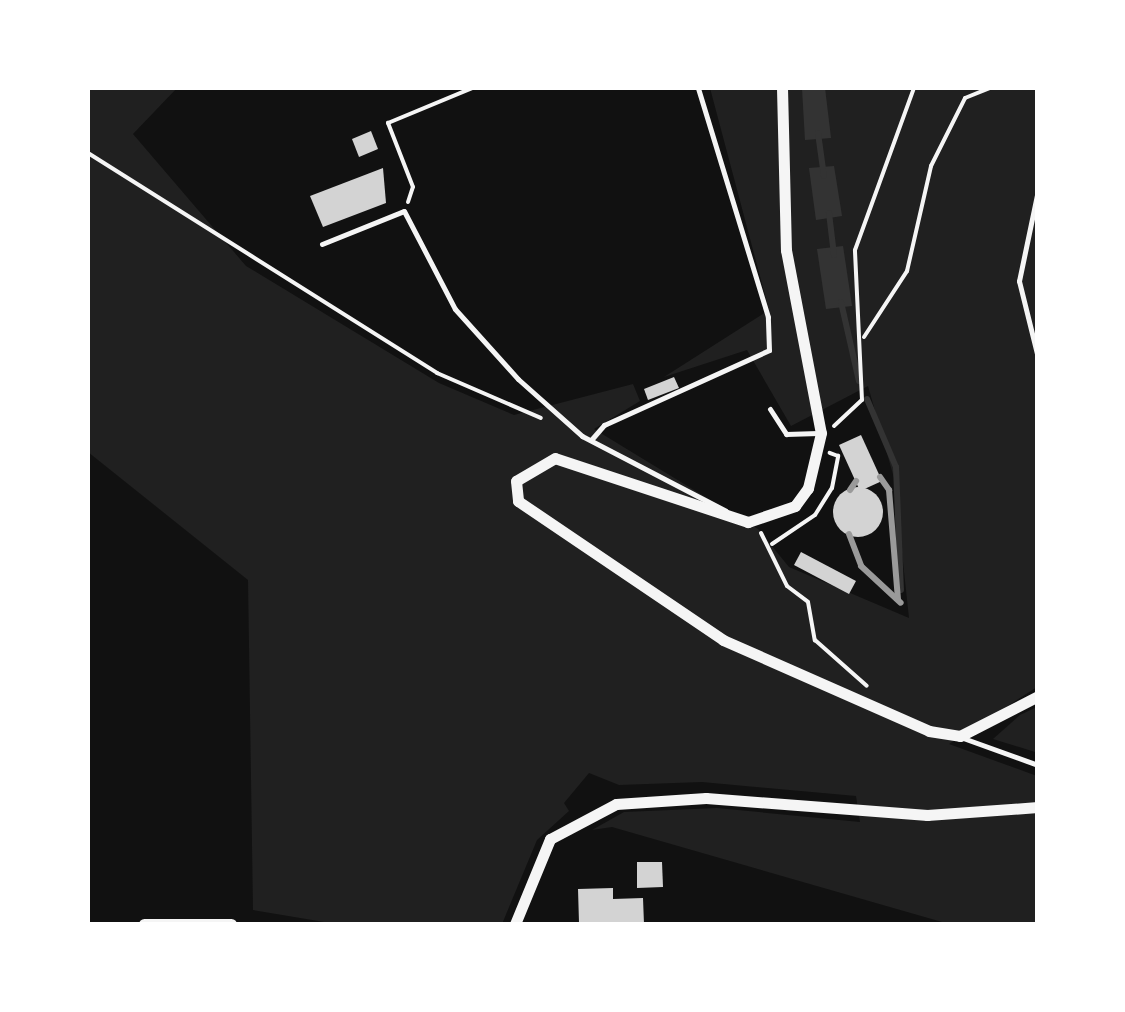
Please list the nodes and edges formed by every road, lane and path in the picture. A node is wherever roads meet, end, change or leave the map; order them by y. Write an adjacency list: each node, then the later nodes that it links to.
1 (472, 88): 8 (path)
2 (698, 88): 15 (lane)
3 (782, 88): 14 (street)
4 (914, 88): 10 (path)
5 (990, 88): 10 (path)
6 (88, 153): 13 (path)
7 (1038, 190): 11 (lane)
8 (404, 211): 9 (lane); 15 (lane)
9 (322, 244)
10 (863, 338): 14 (path)
11 (1038, 358)
12 (770, 409): 14 (lane)
13 (546, 420)
14 (821, 433): 16 (street)
15 (591, 440): 17 (lane)
16 (820, 450): 17 (street); 19 (path)
17 (737, 520): 19 (street)
18 (1038, 696): 20 (street)
19 (892, 716): 20 (street)
20 (960, 736): 21 (lane)
21 (1038, 766)
22 (1038, 808): 25 (street)
23 (144, 924): 24 (street)
24 (232, 924)
25 (515, 924)

